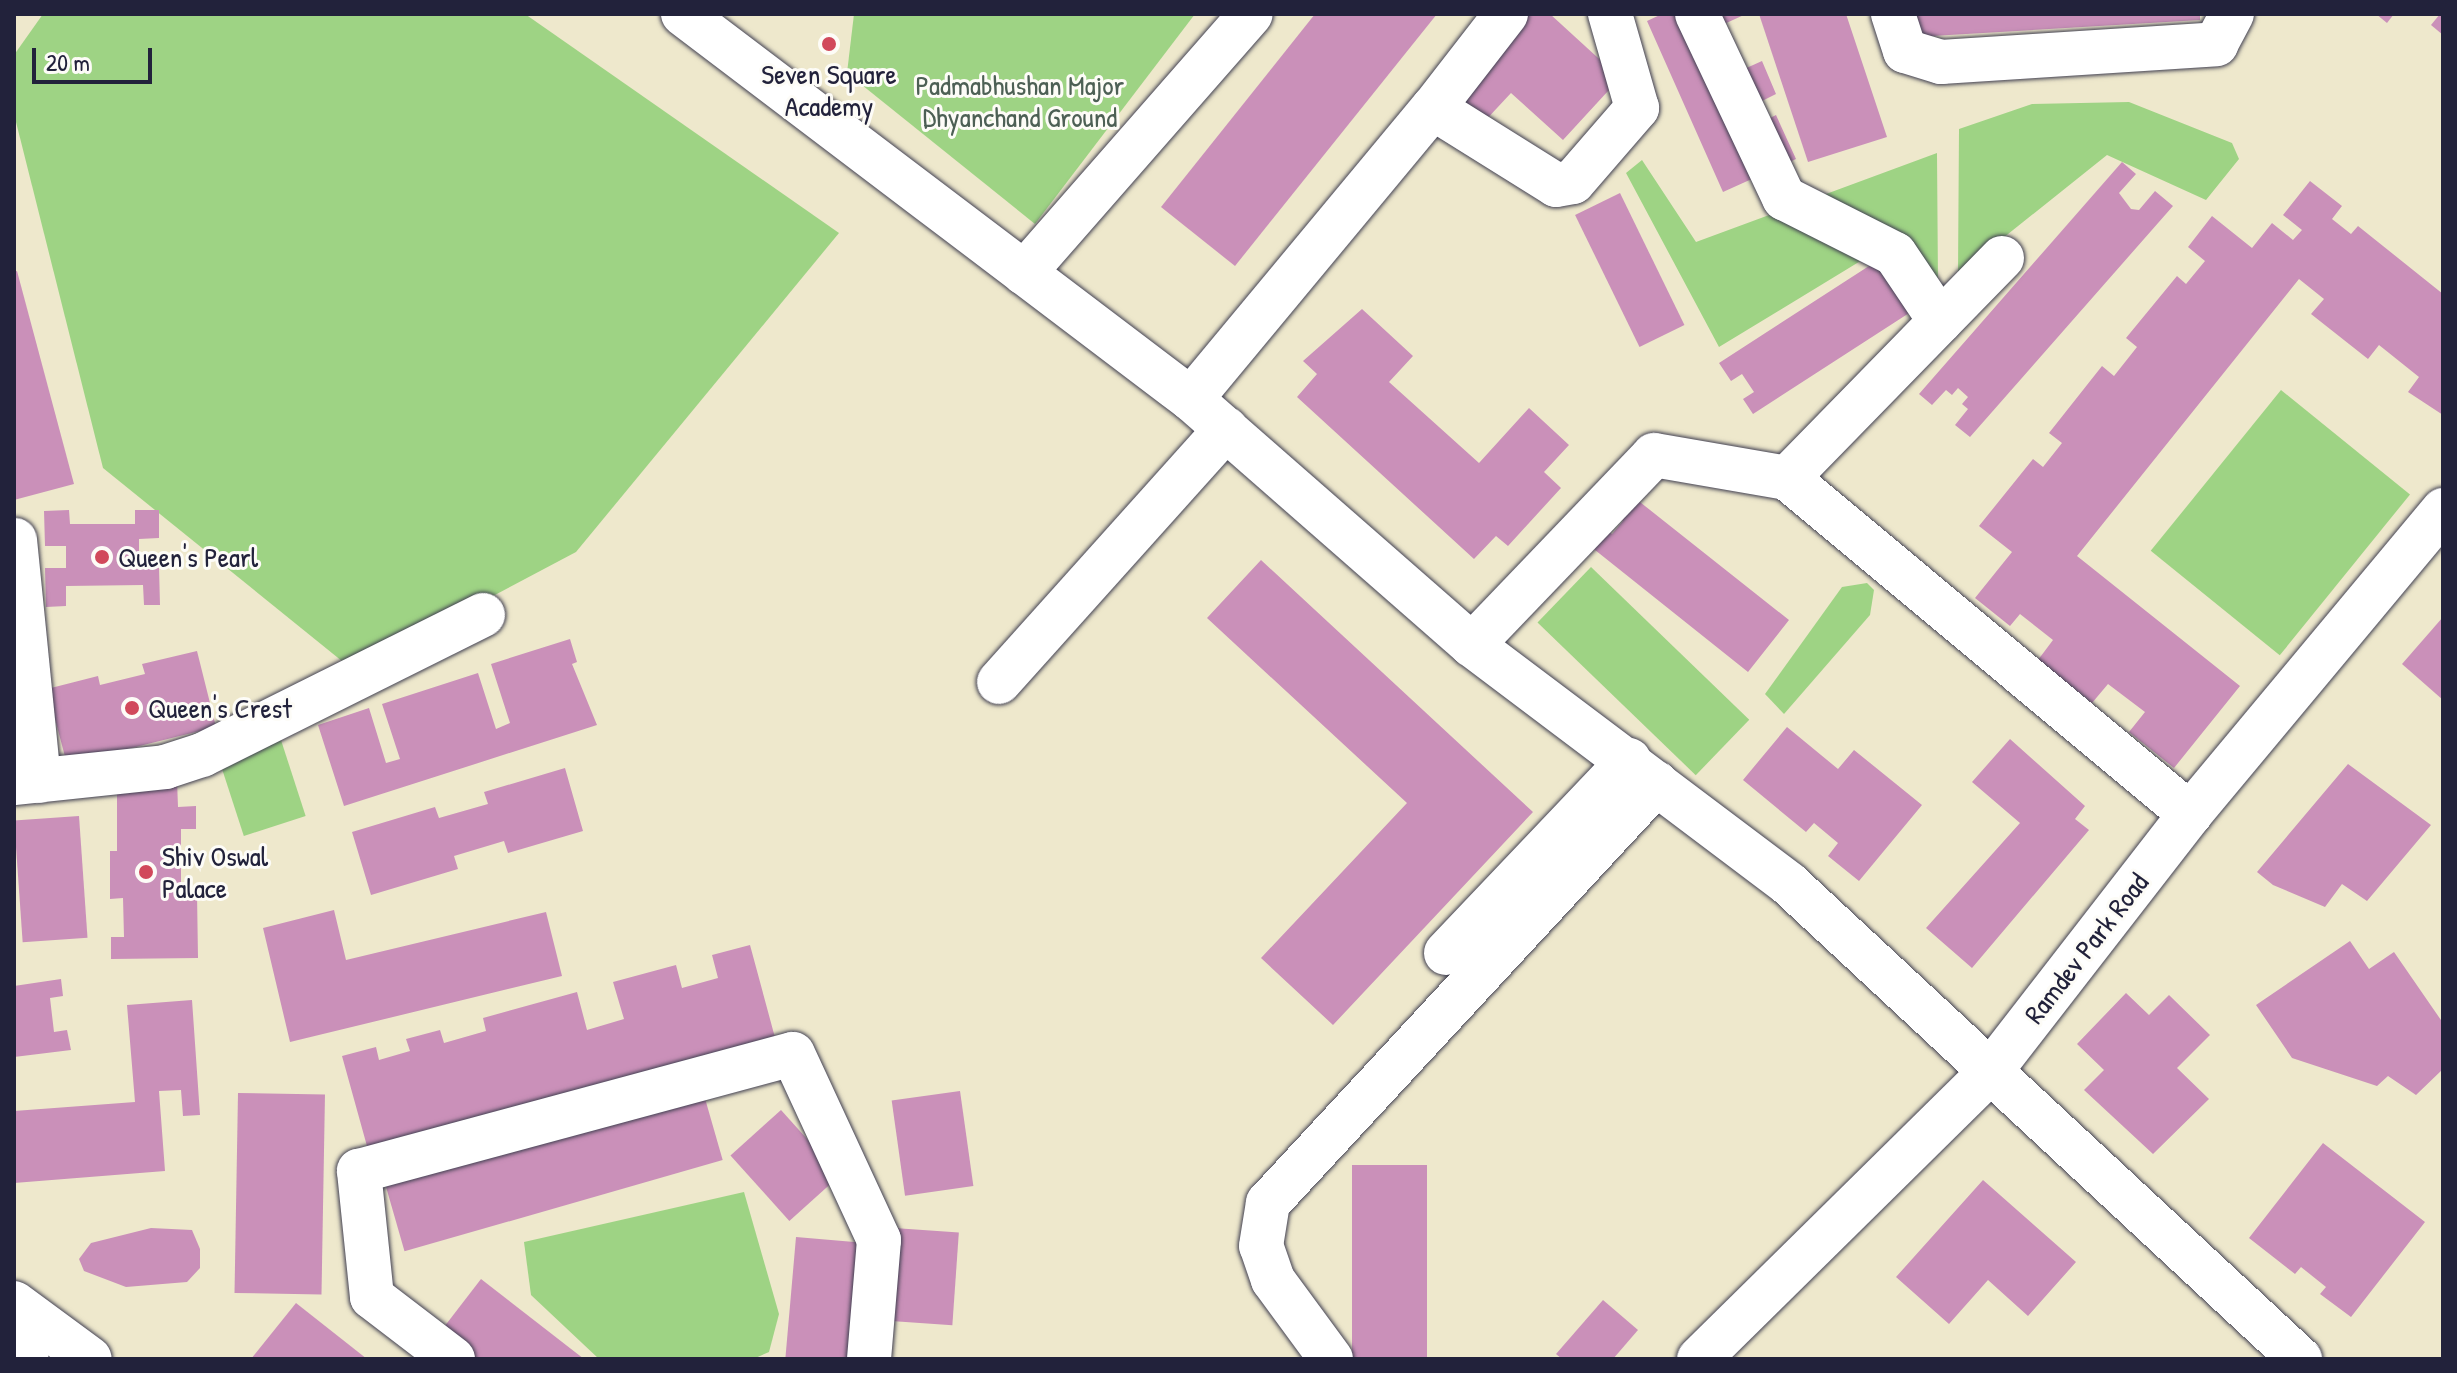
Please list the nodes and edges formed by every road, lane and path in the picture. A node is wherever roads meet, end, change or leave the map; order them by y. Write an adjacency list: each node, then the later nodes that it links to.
1 (683, 14): 10 (street)
2 (1251, 14): 10 (street)
3 (1506, 14): 8 (street)
4 (1610, 14): 8 (street)
5 (1697, 14): 11 (street)
6 (1893, 14): 7 (street)
7 (2232, 14)
8 (1433, 108): 12 (street)
9 (2002, 258): 11 (street)
10 (1024, 273): 12 (street)
11 (1940, 321): 14 (street)
12 (1191, 399): 13 (street)
13 (1226, 429): 18 (street); 19 (street)
14 (1787, 478): 18 (street); 22 (street)
15 (2443, 510): 22 (street, Ramdev Park Road)
16 (15, 540): 21 (street)
17 (483, 615): 21 (street)
18 (1472, 645): 20 (street)
19 (999, 682)
20 (1643, 772): 23 (street); 24 (street); 31 (street)
21 (27, 782)
22 (2190, 814): 24 (street, Ramdev Park Road)
23 (1446, 953)
24 (1990, 1072): 32 (street, Ramdev Park Road); 33 (street)
25 (14, 1303): 28 (street)
26 (14, 1349): 27 (street)
27 (27, 1359)
28 (90, 1359)
29 (453, 1359): 30 (street)
30 (869, 1359)
31 (1331, 1359)
32 (1699, 1359)
33 (2300, 1359)

